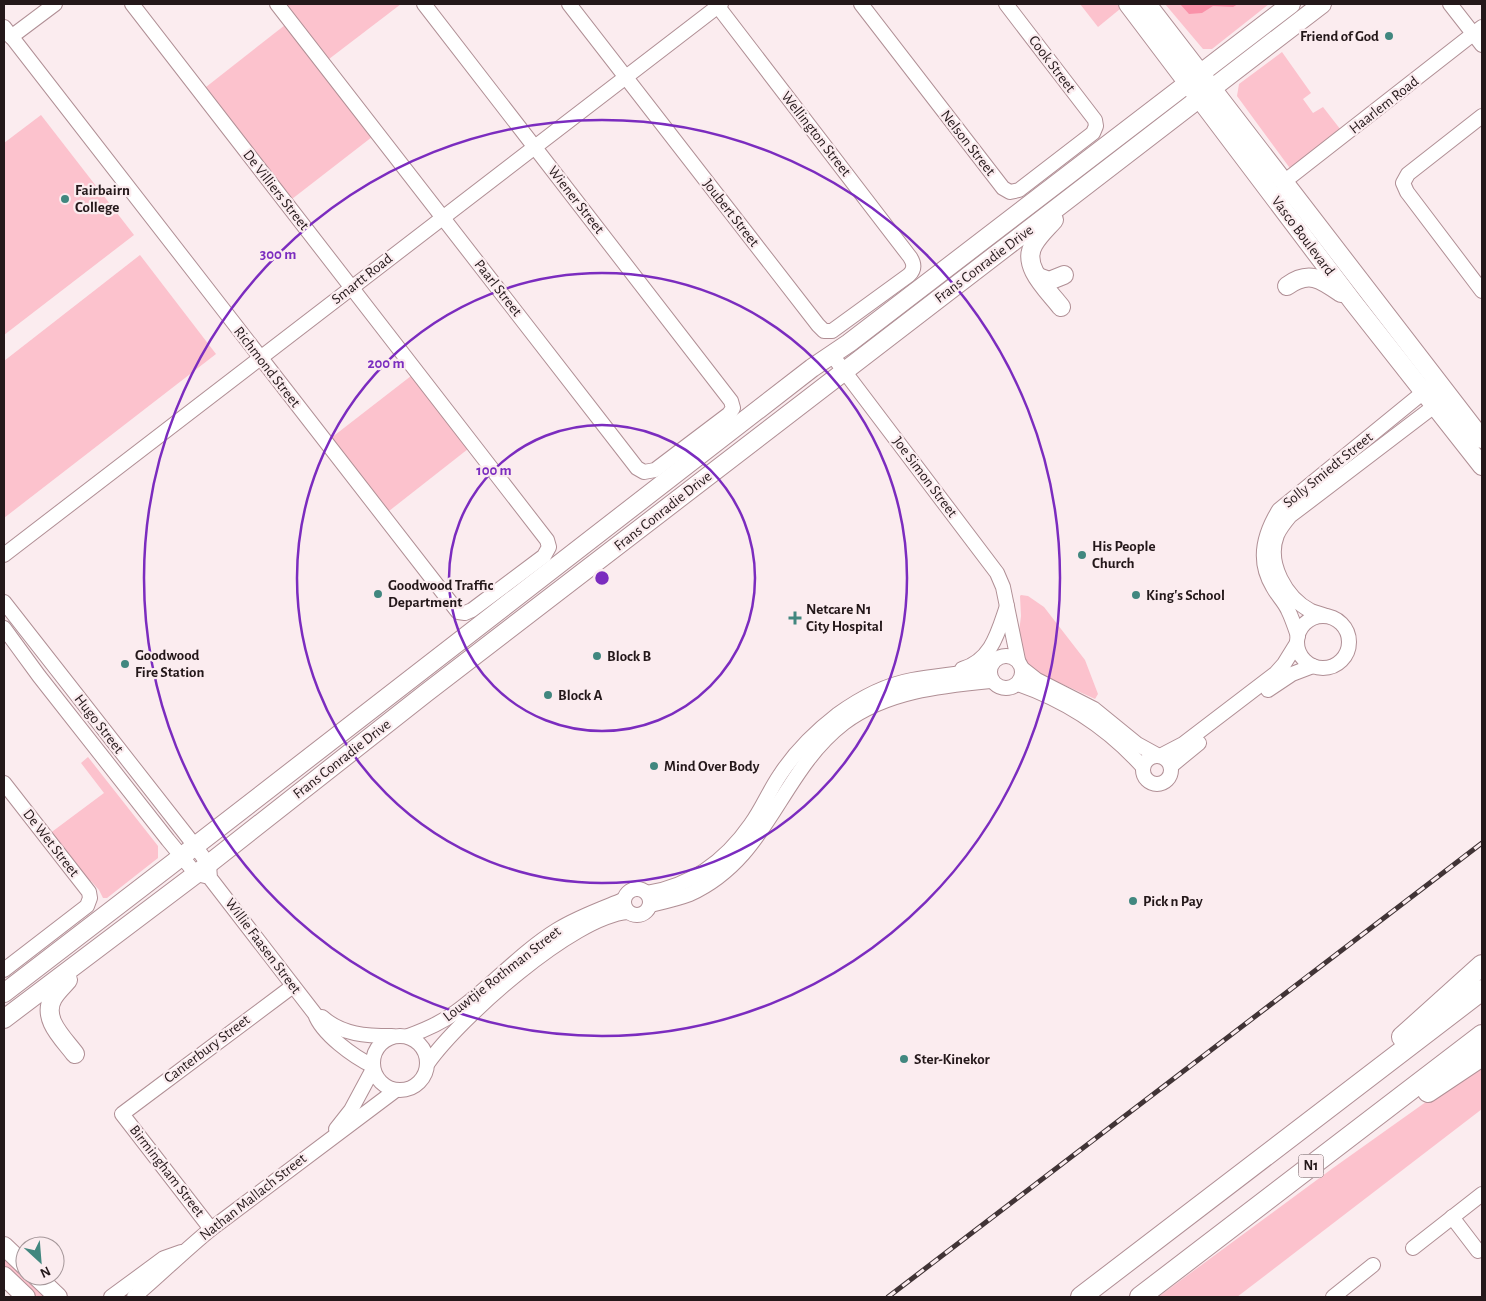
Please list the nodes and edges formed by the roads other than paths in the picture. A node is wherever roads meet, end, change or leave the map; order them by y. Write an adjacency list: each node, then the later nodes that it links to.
1 (55, 4): 15 (street)
2 (132, 4): 31 (street, De Villiers Street)
3 (278, 4): 26 (street, Paarl Street)
4 (424, 4): 23 (street, Wiener Street)
5 (569, 4): 18 (street, Joubert Street)
6 (861, 4): 22 (street, Nelson Street)
7 (1006, 4): 22 (street, Cook Street)
8 (1128, 4): 19 (main road, Vasco Boulevard)
9 (1147, 4): 17 (main road, Vasco Boulevard)
10 (1291, 4): 17 (main road, Frans Conradie Drive)
11 (1322, 4): 20 (main road, Frans Conradie Drive)
12 (1450, 4): 14 (street)
13 (718, 5): 18 (street, Smartt Road); 27 (street, Wellington Street)
14 (1478, 31): 16 (street); 24 (street, Haarlem Road)
15 (8, 32): 36 (street, Richmond Street)
16 (1482, 45)
17 (1202, 73): 19 (main road, Frans Conradie Drive); 20 (main road, Vasco Boulevard)
18 (626, 77): 23 (street, Smartt Road); 27 (street, Joubert Street)
19 (1187, 83): 20 (main road, Vasco Boulevard); 35 (main road, Frans Conradie Drive)
20 (1206, 94): 24 (main road, Vasco Boulevard); 25 (main road, Frans Conradie Drive); 33 (main road, Vasco Boulevard)
21 (1482, 116): 32 (street)
22 (1096, 126)
23 (535, 146): 26 (street, Smartt Road); 39 (street, Wiener Street)
24 (1284, 181): 38 (main road, Vasco Boulevard)
25 (1081, 190): 29 (main road); 37 (main road, Frans Conradie Drive)
26 (443, 217): 31 (street, Smartt Road); 39 (street, Paarl Street)
27 (913, 266)
28 (1064, 275): 29 (main road)
29 (1038, 277): 34 (main road)
30 (1287, 286): 33 (main road)
31 (352, 287): 36 (street, Smartt Road); 43 (street, De Villiers Street)
32 (1482, 291)
33 (1353, 302): 38 (main road, Vasco Boulevard)
34 (1062, 308)
35 (832, 354): 37 (street, Joe Simon Street); 61 (main road, Frans Conradie Drive)
36 (260, 358): 43 (street, Richmond Street); 44 (street, Smartt Road)
37 (844, 371): 46 (street, Joe Simon Street); 62 (main road, Frans Conradie Drive)
38 (1431, 386): 40 (main road, Vasco Boulevard); 49 (street, Solly Smiedt Street)
39 (726, 396)
40 (1442, 400): 41 (main road, Vasco Boulevard); 42 (main road, Vasco Boulevard); 47 (street, Solly Smiedt Street)
41 (1482, 439)
42 (1482, 466)
43 (549, 543)
44 (4, 554)
45 (4, 602): 55 (street, Hugo Street)
46 (1007, 605): 50 (street, Joe Simon Street); 52 (street, Joe Simon Street); 53 (street)
47 (1326, 616): 49 (street); 51 (street)
48 (4, 628): 56 (street, Hugo Street)
49 (1297, 639): 51 (street); 57 (street)
50 (1020, 664): 52 (street); 54 (street); 57 (street)
51 (1313, 666): 59 (street)
52 (994, 669): 53 (street, Louwtjie Rothman Street); 54 (street); 63 (street, Louwtjie Rothman Street)
53 (938, 676): 63 (street, Louwtjie Rothman Street)
54 (1018, 684): 58 (street)
55 (94, 718): 56 (street); 61 (street, Hugo Street)
56 (80, 728): 61 (street, Hugo Street)
57 (1159, 756): 58 (street); 59 (street)
58 (1143, 766): 59 (street)
59 (1171, 766)
60 (4, 783): 67 (street, De Wet Street)
61 (188, 851): 62 (street, Willie Faasen Street); 70 (main road, Frans Conradie Drive)
62 (205, 872): 65 (main road, Frans Conradie Drive); 68 (street, Willie Faasen Street)
63 (648, 899): 64 (street, Louwtjie Rothman Street); 64 (street, Louwtjie Rothman Street)
64 (626, 906): 75 (street, Louwtjie Rothman Street); 78 (street, Louwtjie Rothman Street)
65 (88, 956): 72 (main road, Frans Conradie Drive); 76 (main road)
66 (1482, 965): 82 (highway)
67 (4, 970)
68 (294, 986): 71 (street, Willie Faasen Street); 81 (street, Canterbury Street)
69 (1482, 990): 82 (highway, N1)
70 (4, 993)
71 (315, 1014): 74 (street, Willie Faasen Street); 79 (street, Willie Faasen Street)
72 (4, 1019)
73 (1482, 1035): 100 (highway, N1)
74 (392, 1036): 75 (street); 79 (street)
75 (408, 1036): 78 (street)
76 (75, 1054)
77 (1482, 1056): 100 (highway)
78 (428, 1063): 80 (street)
79 (373, 1067): 80 (street); 83 (street, Nathan Mallach Street)
80 (396, 1090): 83 (street, Nathan Mallach Street)
81 (122, 1114): 86 (street, Birmingham Street)
82 (1315, 1118): 99 (highway, N1)
83 (322, 1144): 86 (street, Nathan Mallach Street)
84 (1482, 1194): 85 (street)
85 (1452, 1217): 88 (street); 90 (street)
86 (211, 1229): 89 (street, Nathan Mallach Street)
87 (4, 1246): 91 (main road)
88 (1414, 1248)
89 (184, 1251): 97 (street, Nathan Mallach Street); 98 (street, Nathan Mallach Street)
90 (1478, 1251)
91 (15, 1256)
92 (1373, 1265): 101 (street)
93 (4, 1276): 95 (main road)
94 (46, 1286): 96 (main road)
95 (26, 1297)
96 (58, 1297)
97 (111, 1297)
98 (134, 1297)
99 (1081, 1297)
100 (1142, 1297)
101 (1334, 1297)

